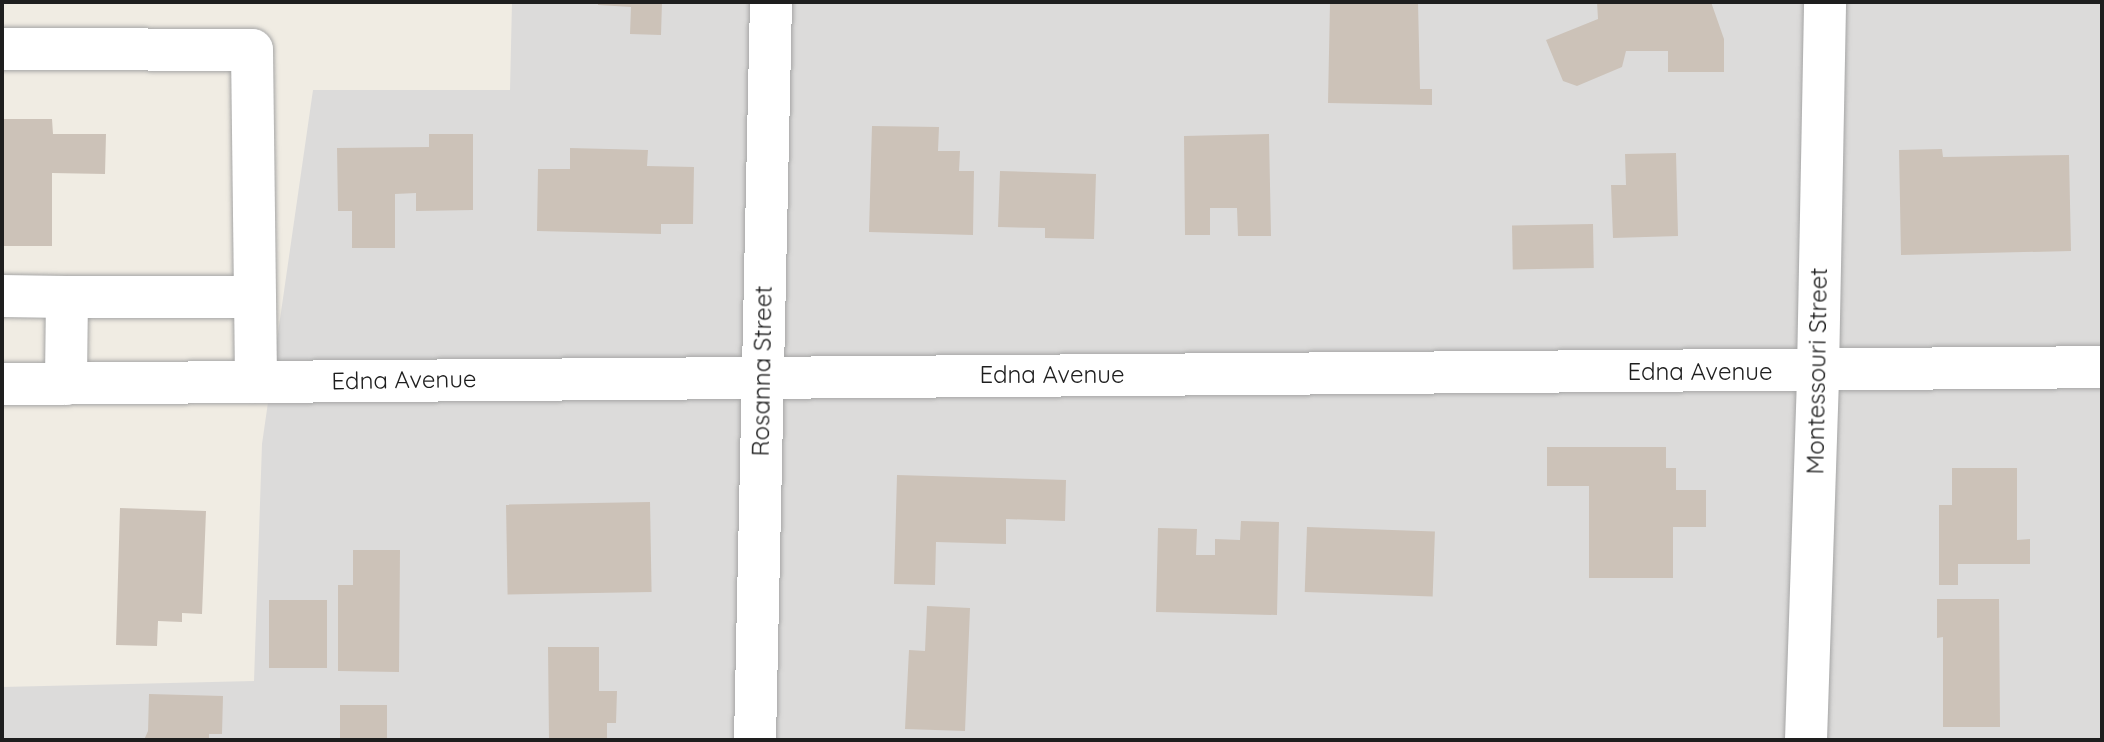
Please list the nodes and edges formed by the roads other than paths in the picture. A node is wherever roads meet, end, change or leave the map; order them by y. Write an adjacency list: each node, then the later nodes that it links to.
1 (771, 2): 9 (street, Rosanna Street)
2 (1825, 2): 8 (street, Montessouri Street)
3 (2, 49): 6 (street)
4 (2, 296): 5 (street)
5 (67, 297): 6 (street); 12 (street)
6 (255, 297): 10 (street)
7 (2102, 367): 8 (street, Edna Avenue)
8 (1818, 371): 9 (street, Edna Avenue); 14 (street, Montessouri Street)
9 (762, 377): 10 (street, Edna Avenue); 13 (street, Rosanna Street)
10 (256, 382): 12 (street, Edna Avenue)
11 (2, 384): 12 (street, Edna Avenue)
12 (66, 384)
13 (755, 740)
14 (1806, 740)

